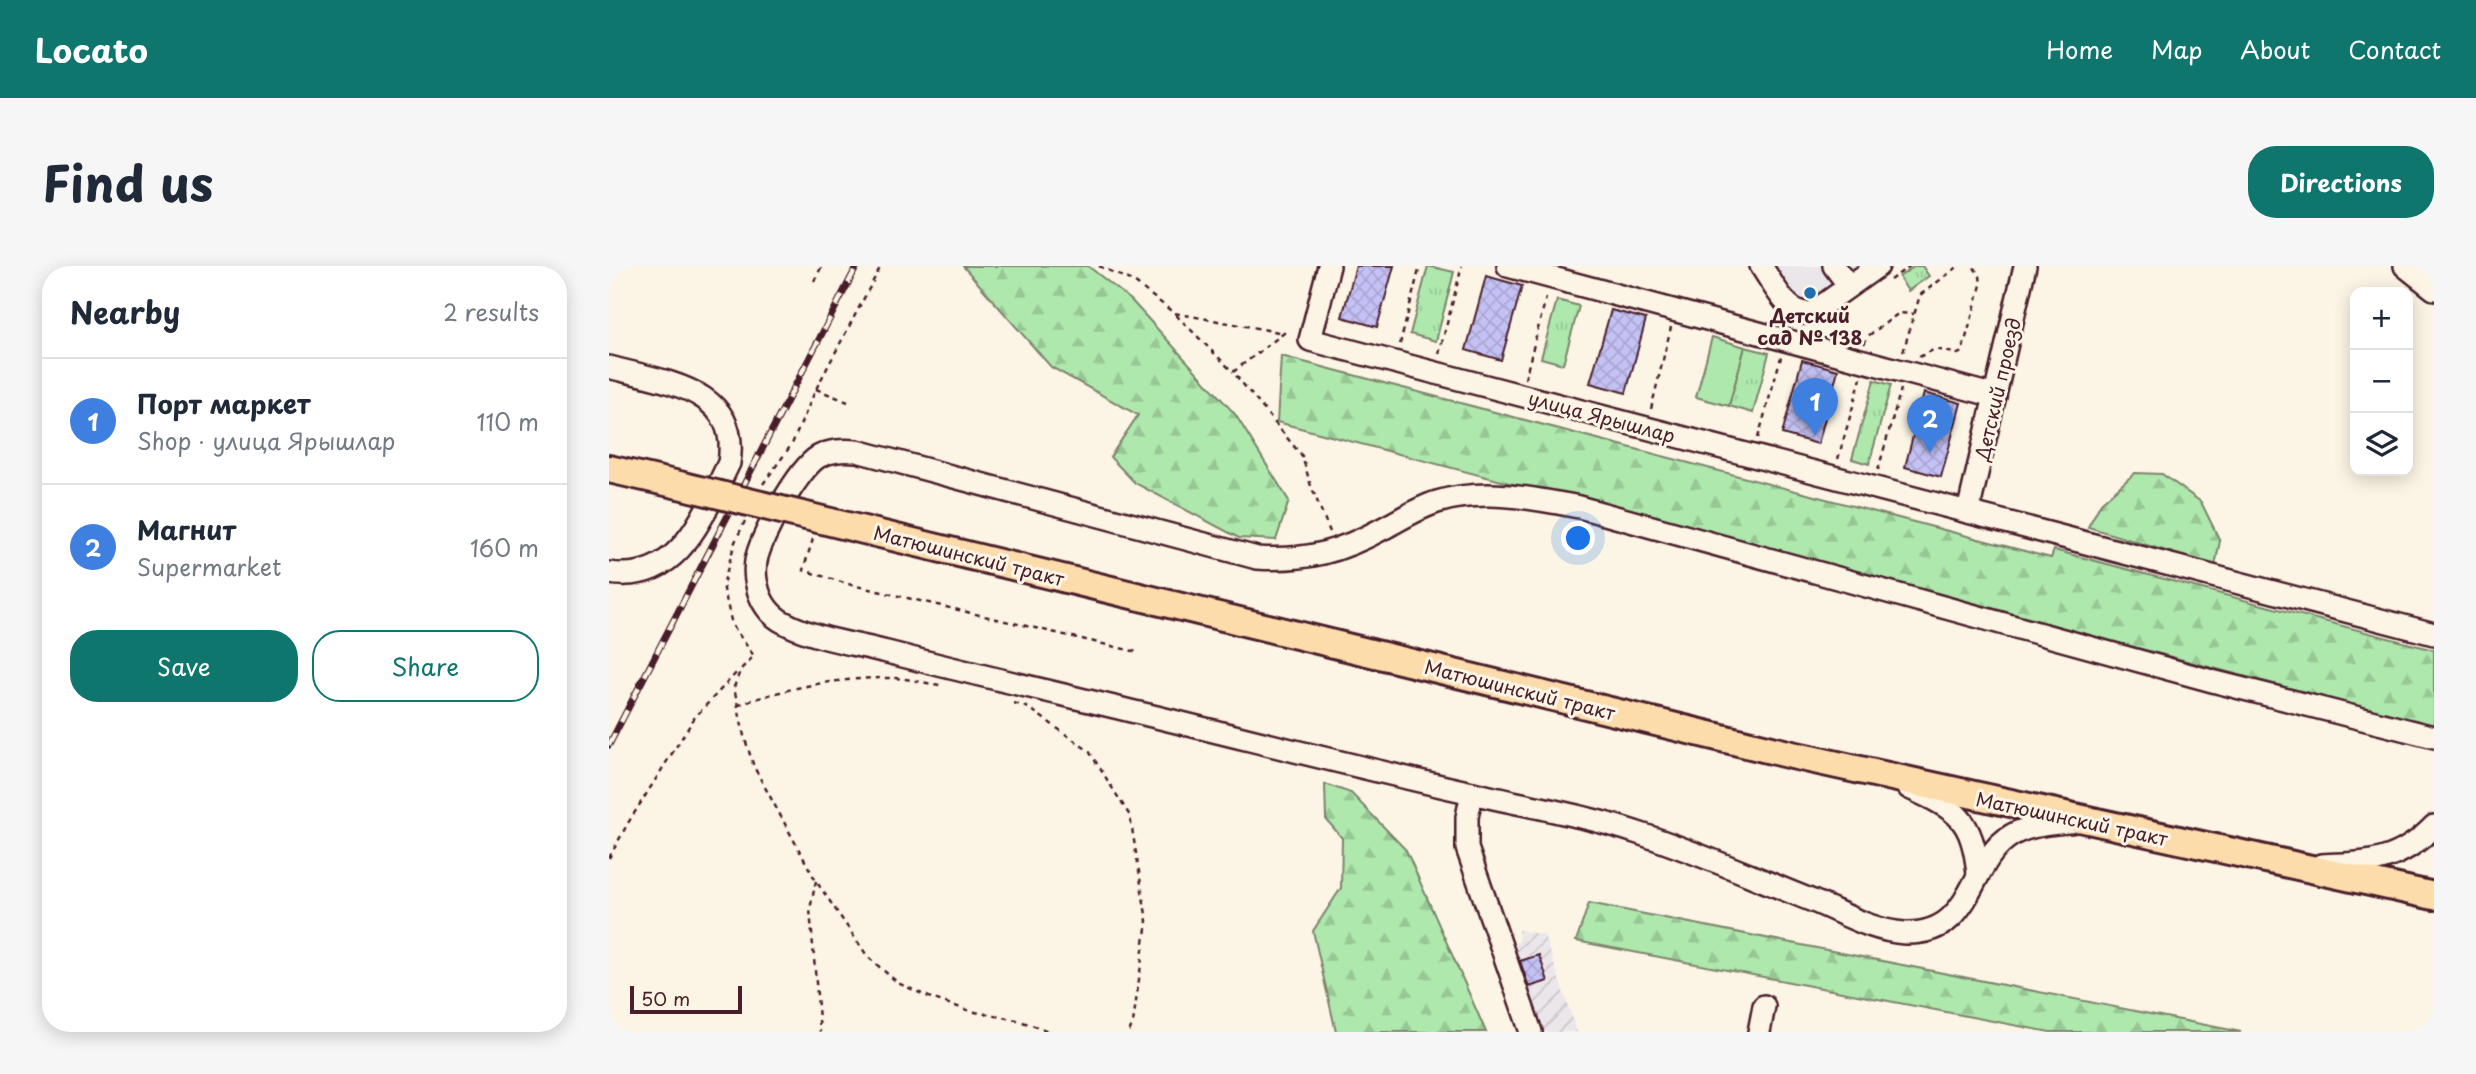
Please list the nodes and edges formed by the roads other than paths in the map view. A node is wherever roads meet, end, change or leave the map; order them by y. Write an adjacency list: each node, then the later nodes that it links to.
1 (1329, 266): 15 (street, улица Ярышлар)
2 (1508, 266): 11 (street)
3 (1834, 266): 8 (street)
4 (1878, 266): 8 (street)
5 (2405, 266): 9 (street)
6 (1764, 267): 10 (street)
7 (2019, 272): 13 (street, Детский проезд)
8 (1849, 286): 10 (street)
9 (2434, 289)
10 (1795, 312): 11 (street)
11 (1783, 339): 13 (street)
12 (609, 367): 16 (street)
13 (1995, 396): 15 (street, Детский проезд)
14 (609, 469): 19 (main road, Матюшинский тракт, bridge)
15 (1968, 512): 17 (street, улица Ярышлар)
16 (609, 573)
17 (2434, 634)
18 (2434, 737): 20 (street)
19 (1875, 774): 21 (main road, Матюшинский тракт); 24 (street)
20 (1472, 793): 24 (street); 27 (street)
21 (2081, 820): 23 (main road, Матюшинский тракт); 24 (street)
22 (2434, 826): 23 (street)
23 (2294, 867): 25 (main road, Матюшинский тракт)
24 (1978, 873)
25 (2434, 896)
26 (1764, 1006): 28 (street)
27 (1531, 1032)
28 (1759, 1032)

